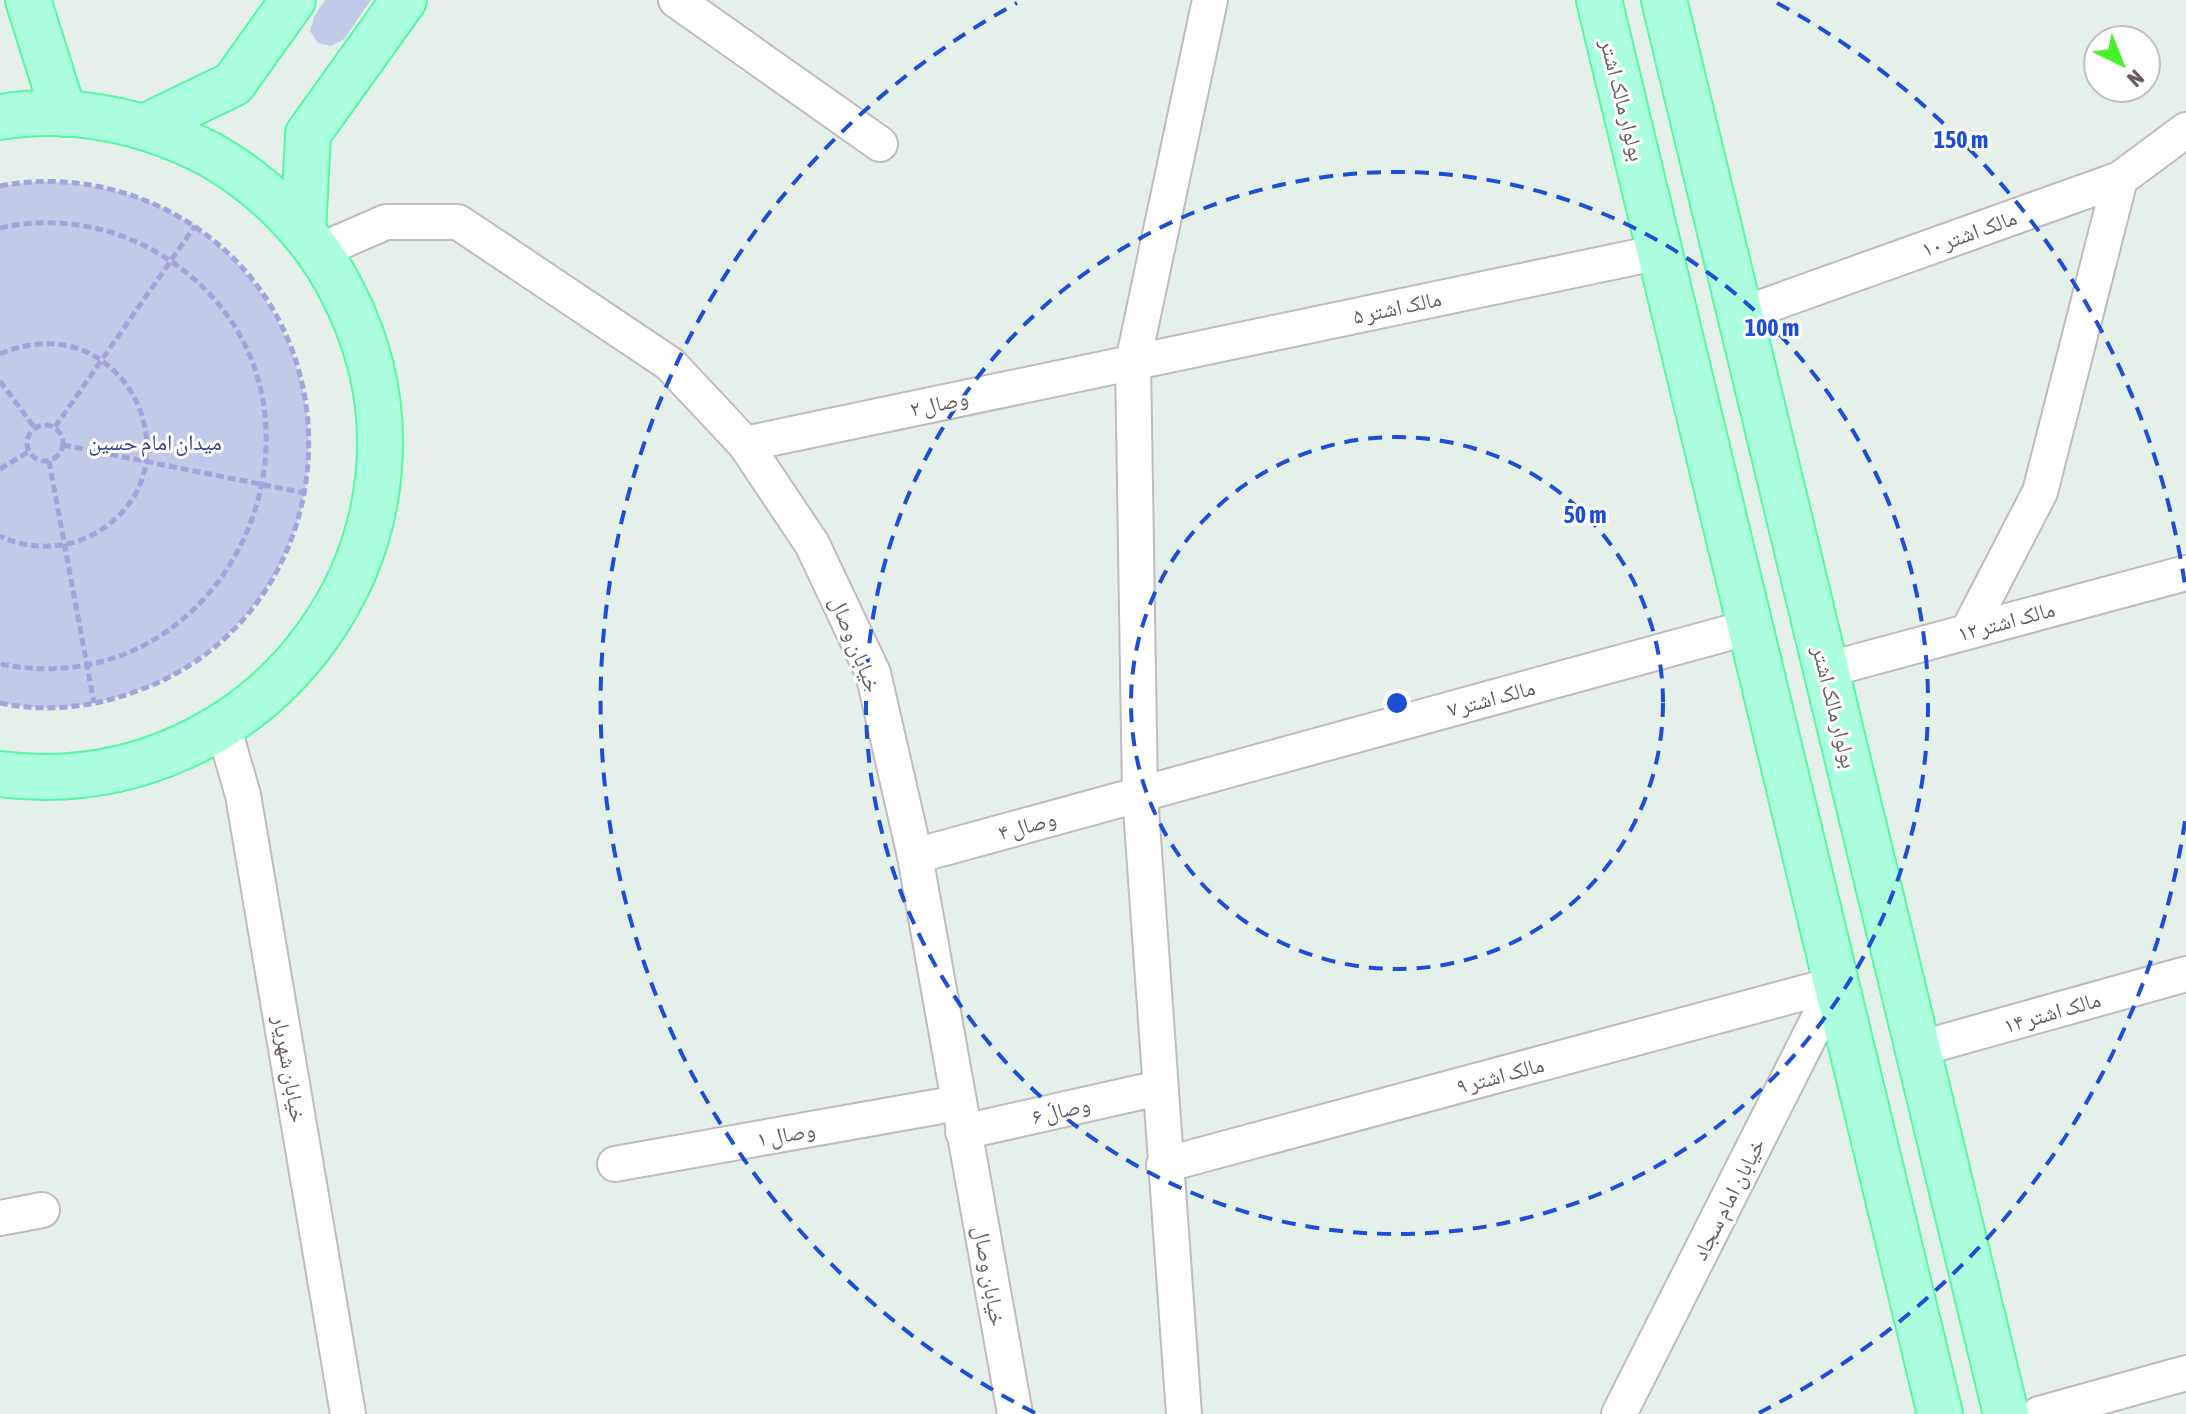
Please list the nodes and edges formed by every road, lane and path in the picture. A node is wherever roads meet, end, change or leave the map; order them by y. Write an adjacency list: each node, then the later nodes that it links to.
1 (26, 0): 8 (main road); 9 (main road)
2 (293, 0): 11 (main road)
3 (404, 0): 18 (main road)
4 (676, 0): 13 (street)
5 (1210, 0): 24 (street)
6 (1599, 0): 19 (main road, بولوار مالک اشتر)
7 (1664, 0): 21 (main road, بولوار مالک اشتر)
8 (0, 39)
9 (64, 114): 10 (main road); 11 (main road)
10 (0, 117)
11 (144, 127): 18 (main road)
12 (2186, 130): 14 (street, مالک اشتر ۱۰)
13 (880, 144)
14 (2120, 179): 21 (street, مالک اشتر ۱۰); 42 (street)
15 (0, 186): 16 (path)
16 (195, 226): 20 (path); 35 (path)
17 (0, 228): 20 (path)
18 (311, 242): 28 (street, خیابان وصال); 48 (main road)
19 (1660, 252): 24 (street, مالک اشتر ۵); 39 (main road, بولوار مالک اشتر)
20 (171, 261): 23 (path); 34 (path)
21 (1740, 315): 37 (main road, بولوار مالک اشتر)
22 (0, 354): 23 (path)
23 (102, 360): 27 (path); 32 (path)
24 (1133, 362): 28 (street, وصال ۲); 50 (street)
25 (0, 381): 26 (path)
26 (34, 427): 27 (path); 30 (path)
27 (55, 427): 29 (path)
28 (745, 444): 51 (street, خیابان وصال)
29 (63, 445): 31 (path); 32 (path)
30 (28, 452): 31 (path); 33 (path)
31 (49, 461): 38 (path)
32 (146, 461): 34 (path); 38 (path)
33 (0, 469)
34 (264, 484): 35 (path); 44 (path)
35 (306, 493): 47 (path)
36 (0, 536): 38 (path)
37 (1796, 543): 39 (main road); 45 (main road, بولوار مالک اشتر)
38 (65, 545): 44 (path)
39 (1733, 557): 41 (main road, بولوار مالک اشتر)
40 (2186, 573): 42 (street, مالک اشتر ۱۲)
41 (1750, 627): 50 (street, مالک اشتر ۷); 53 (main road, بولوار مالک اشتر)
42 (1968, 631): 45 (street, مالک اشتر ۱۲)
43 (0, 664): 44 (path)
44 (87, 664): 47 (path)
45 (1826, 670): 54 (main road, بولوار مالک اشتر)
46 (0, 703): 47 (path)
47 (94, 703)
48 (223, 726): 49 (main road); 64 (street, خیابان شهریار)
49 (0, 774)
50 (1140, 795): 51 (street, وصال ۴); 55 (street)
51 (915, 856): 56 (street, خیابان وصال)
52 (2186, 974): 54 (street, مالک اشتر ۱۴)
53 (1836, 984): 58 (street, مالک اشتر ۹); 62 (main road, بولوار مالک اشتر); 67 (street, خیابان امام سجاد)
54 (1918, 1049): 59 (main road, بولوار مالک اشتر)
55 (1159, 1088): 56 (street, وصال ۶); 58 (street)
56 (961, 1118): 57 (street, وصال ۱); 65 (street, خیابان وصال)
57 (615, 1164)
58 (1164, 1165): 66 (street)
59 (1955, 1207): 62 (main road); 69 (main road, بولوار مالک اشتر)
60 (42, 1210): 61 (street)
61 (0, 1218)
62 (1894, 1221): 68 (main road, بولوار مالک اشتر)
63 (2186, 1373): 70 (street)
64 (348, 1414)
65 (1015, 1414)
66 (1184, 1414)
67 (1619, 1414)
68 (1940, 1414)
69 (2006, 1414)
70 (2039, 1414)

